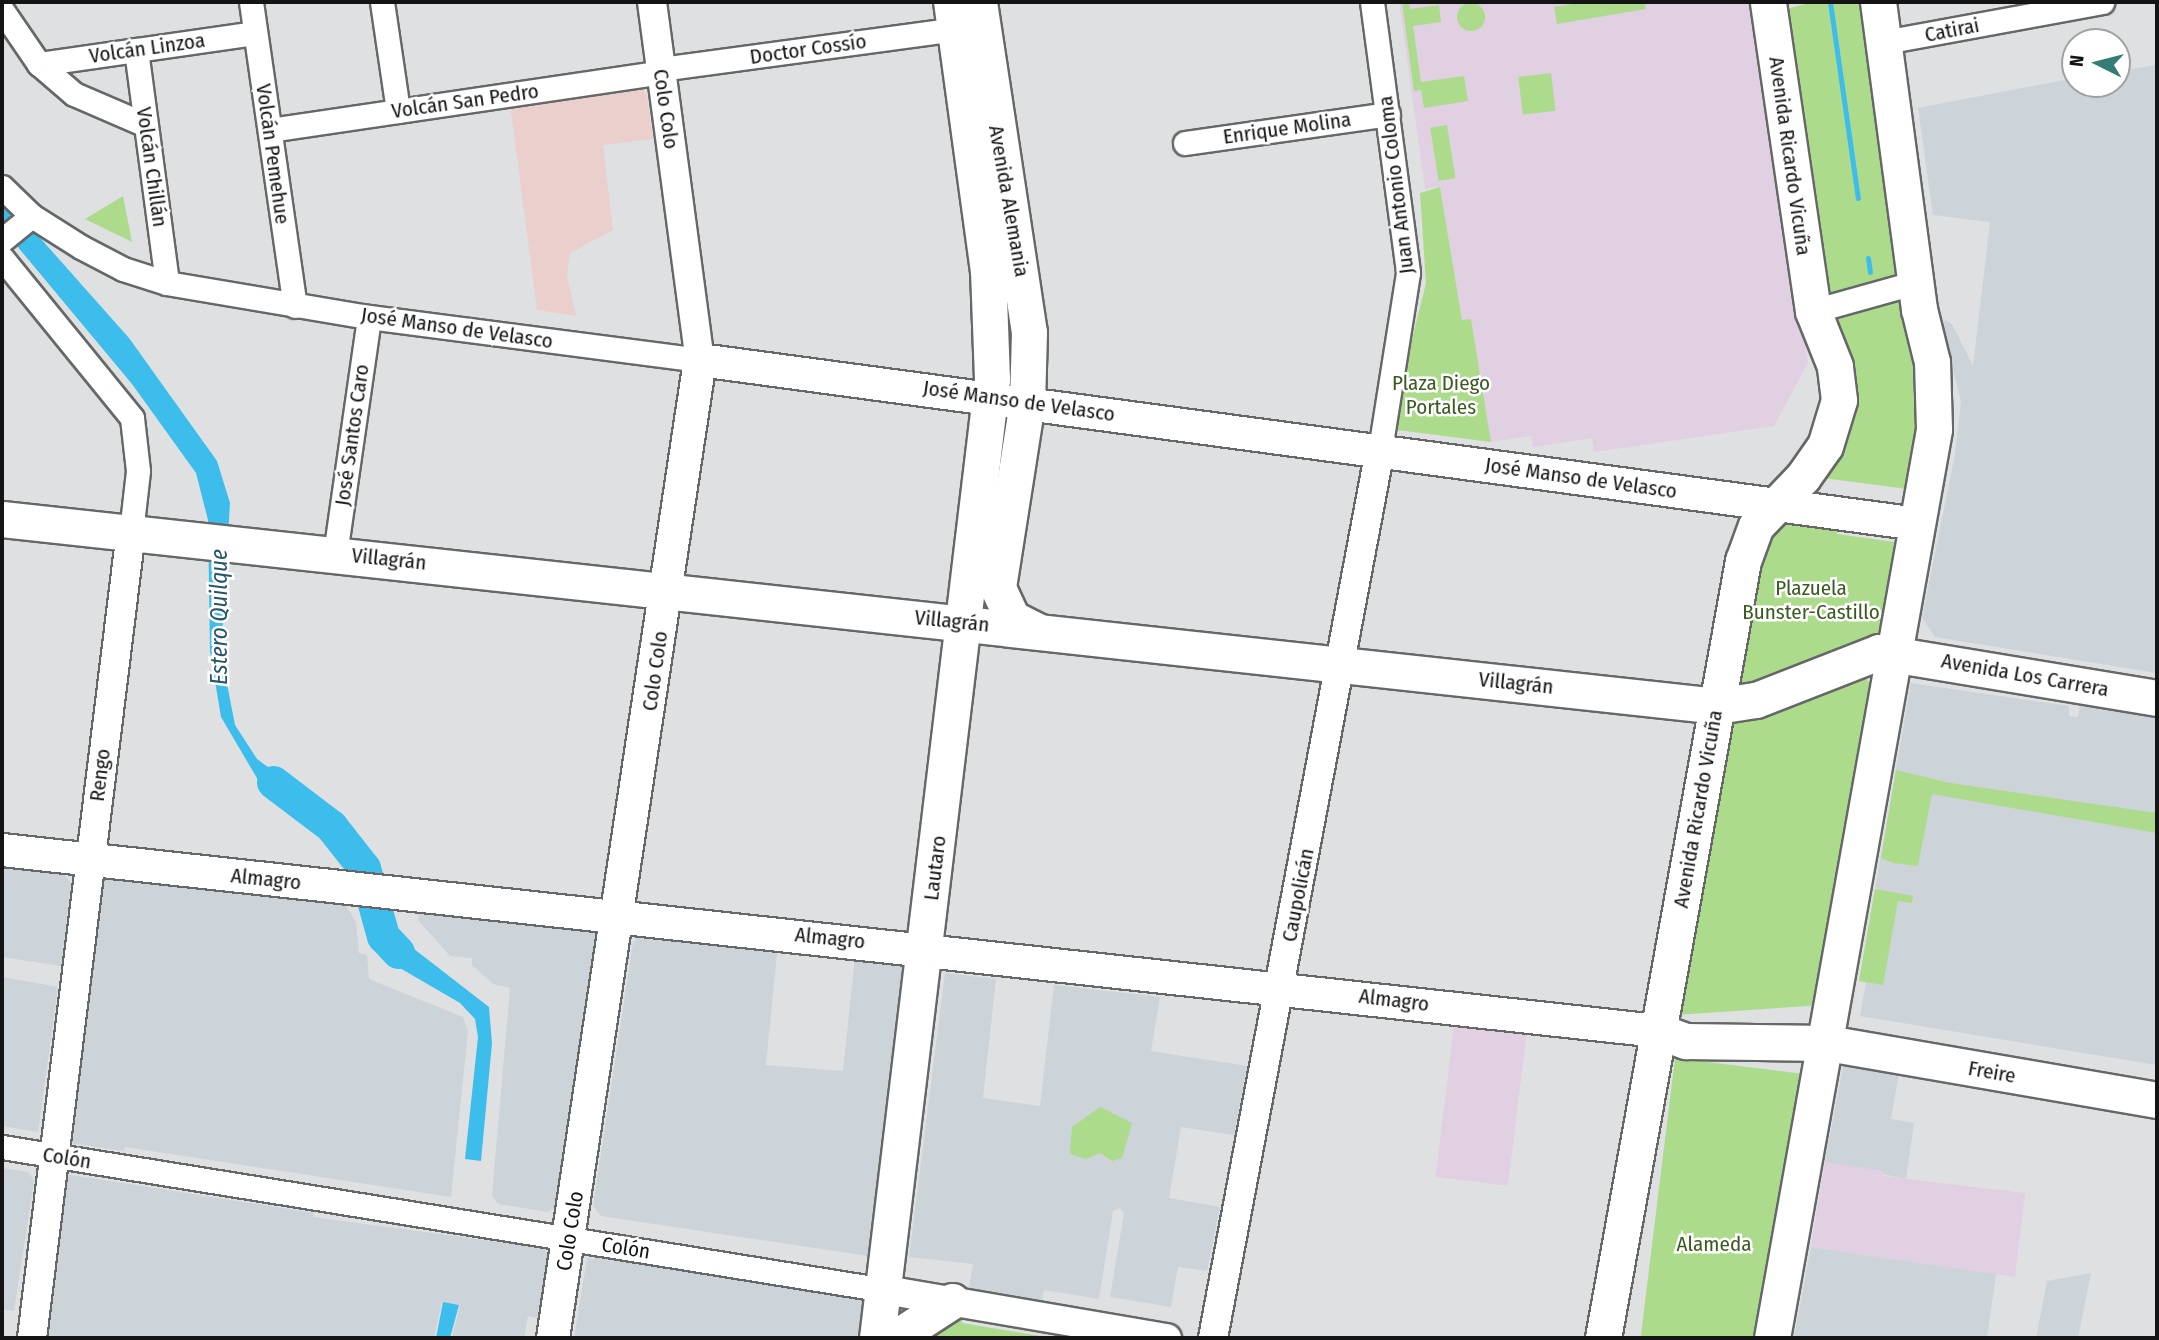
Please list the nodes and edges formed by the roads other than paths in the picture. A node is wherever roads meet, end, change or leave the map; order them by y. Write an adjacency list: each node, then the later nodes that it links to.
1 (251, 2): 11 (street, Volcán Pemehue)
2 (382, 2): 16 (street)
3 (652, 2): 15 (street, Colo Colo)
4 (979, 2): 31 (main road, Avenida Alemania)
5 (1372, 2): 17 (street, Juan Antonio Coloma)
6 (1768, 2): 27 (main road, Avenida Ricardo Vicuña)
7 (1878, 2): 12 (main road)
8 (2102, 2): 12 (street, Catirai)
9 (2, 10): 14 (street)
10 (953, 16): 15 (street, Doctor Cossío); 30 (main road, Avenida Alemania)
11 (255, 33): 13 (street, Volcán Linzoa); 19 (street, Volcán Pemehue)
12 (1884, 42): 24 (main road)
13 (136, 50): 14 (street, Volcán Linzoa); 18 (street, Volcán Chillán)
14 (39, 64): 18 (street)
15 (660, 71): 16 (street, Volcán San Pedro); 29 (street, Colo Colo)
16 (398, 111): 19 (street, Volcán San Pedro)
17 (1388, 114): 20 (street, Enrique Molina); 32 (street, Juan Antonio Coloma)
18 (146, 125): 25 (street, Volcán Chillán)
19 (270, 130): 26 (street, Volcán Pemehue)
20 (1185, 143)
21 (2, 187): 22 (street, José Manso de Velasco)
22 (30, 218): 23 (street); 25 (street, José Manso de Velasco)
23 (2, 245): 36 (street, Rengo)
24 (1917, 282): 27 (street); 35 (main road)
25 (167, 283): 26 (street, José Manso de Velasco)
26 (295, 306): 28 (street, José Manso de Velasco)
27 (1813, 311): 33 (main road, Avenida Ricardo Vicuña)
28 (369, 317): 29 (street, José Manso de Velasco); 37 (street, José Santos Caro)
29 (700, 360): 30 (main road, José Manso de Velasco); 38 (main road, Colo Colo)
30 (990, 397): 31 (main road, José Manso de Velasco); 39 (main road, Lautaro)
31 (1027, 402): 32 (main road, José Manso de Velasco); 40 (main road)
32 (1380, 450): 33 (main road, José Manso de Velasco); 42 (street, Caupolicán)
33 (1775, 505): 35 (main road, José Manso de Velasco); 45 (main road, Avenida Ricardo Vicuña)
34 (2, 519): 36 (main road, Villagrán)
35 (1918, 524): 41 (main road)
36 (131, 532): 37 (main road, Villagrán); 48 (street, Rengo)
37 (335, 554): 38 (main road, Villagrán)
38 (667, 590): 39 (main road, Villagrán); 49 (main road, Colo Colo)
39 (964, 623): 40 (main road, Villagrán); 50 (main road, Lautaro)
40 (1038, 631): 42 (main road, Villagrán)
41 (1893, 653): 43 (main road, Villagrán); 44 (main road, Avenida Los Carrera); 46 (main road)
42 (1342, 664): 45 (main road, Villagrán); 51 (street, Caupolicán)
43 (1838, 668): 45 (main road, Villagrán); 46 (main road)
44 (2157, 698)
45 (1717, 706): 53 (main road, Avenida Ricardo Vicuña)
46 (1880, 728): 52 (main road)
47 (2, 850): 48 (main road, Almagro)
48 (89, 860): 49 (main road, Almagro); 57 (street, Rengo)
49 (619, 916): 50 (main road, Almagro); 58 (main road, Colo Colo)
50 (925, 948): 51 (main road, Almagro); 59 (main road, Lautaro)
51 (1280, 987): 53 (main road, Almagro); 66 (street, Caupolicán)
52 (1833, 1009): 53 (main road, Almagro); 54 (main road)
53 (1658, 1031): 54 (main road, Almagro); 67 (main road, Avenida Ricardo Vicuña)
54 (1827, 1043): 55 (main road, Freire); 68 (main road)
55 (2157, 1100)
56 (2, 1147): 57 (street, Colón)
57 (52, 1155): 58 (street, Colón); 62 (street, Rengo)
58 (568, 1239): 59 (street, Colón); 63 (main road, Colo Colo)
59 (885, 1290): 60 (street, Colón); 64 (main road, Lautaro)
60 (952, 1301): 61 (street, Colón); 65 (main road)
61 (1153, 1337)
62 (32, 1338)
63 (553, 1338)
64 (877, 1338)
65 (895, 1338)
66 (1213, 1338)
67 (1603, 1338)
68 (1772, 1338)

